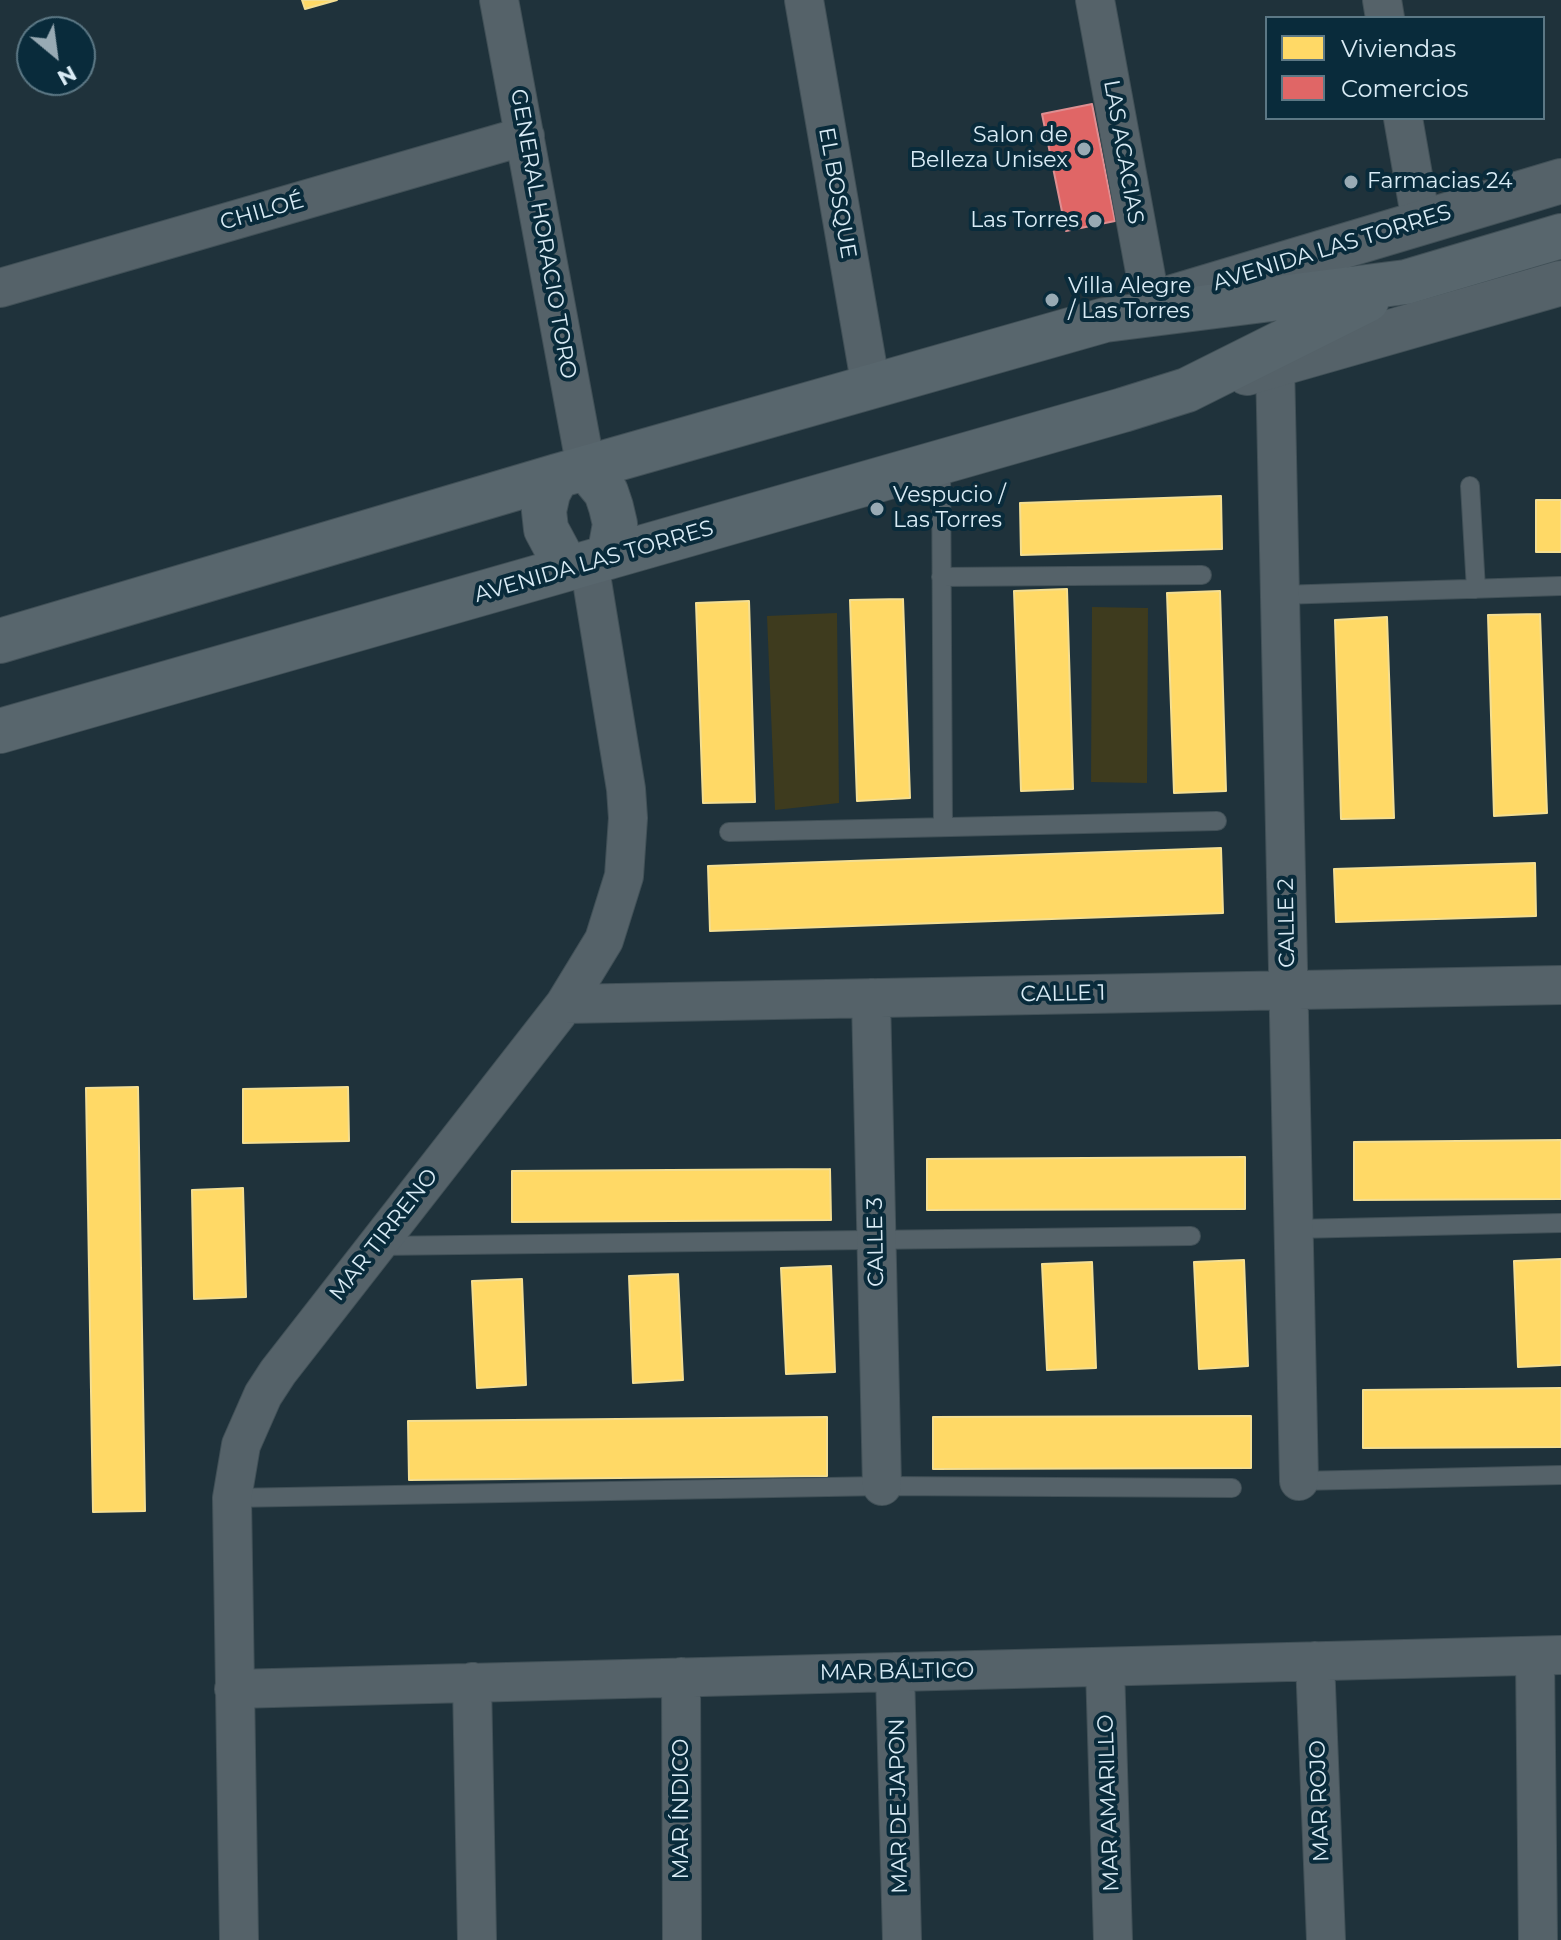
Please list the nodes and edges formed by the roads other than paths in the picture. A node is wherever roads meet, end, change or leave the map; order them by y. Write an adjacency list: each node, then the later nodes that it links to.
1 (499, 0): 5 (street, GENERAL HORACIO TORO)
2 (804, 0): 15 (street, EL BOSQUE)
3 (1095, 0): 12 (street, LAS ACACIAS)
4 (1403, 120): 7 (street)
5 (525, 136): 11 (street, CHILOÉ); 18 (street, GENERAL HORACIO TORO)
6 (1561, 181): 7 (street, AVENIDA LAS TORRES)
7 (1421, 221): 12 (street, AVENIDA LAS TORRES)
8 (1561, 236): 9 (main road, AVENIDA LAS TORRES)
9 (1406, 282): 13 (main road, AVENIDA LAS TORRES); 16 (main road, AVENIDA LAS TORRES)
10 (1561, 283): 14 (street, AVENIDA LAS TORRES)
11 (0, 288)
12 (1151, 304): 13 (street, AVENIDA LAS TORRES)
13 (1105, 320): 15 (main road, AVENIDA LAS TORRES)
14 (1275, 364): 16 (street, AVENIDA LAS TORRES); 25 (street, CALLE 2)
15 (871, 387): 18 (main road, AVENIDA LAS TORRES)
16 (1187, 390): 17 (main road, AVENIDA LAS TORRES)
17 (941, 462): 20 (main road, AVENIDA LAS TORRES); 22 (lane)
18 (571, 472): 20 (main road); 20 (main road); 26 (main road, AVENIDA LAS TORRES)
19 (1470, 486): 24 (lane)
20 (590, 562): 27 (main road, AVENIDA LAS TORRES); 34 (street, MAR TIRRENO)
21 (1202, 575): 22 (lane)
22 (941, 577): 29 (lane)
23 (1561, 586): 24 (lane)
24 (1476, 589): 25 (lane)
25 (1280, 595): 32 (street, CALLE 2)
26 (0, 641)
27 (0, 731)
28 (1217, 821): 29 (lane)
29 (943, 827): 30 (lane)
30 (729, 832)
31 (1561, 985): 32 (street, CALLE 1)
32 (1289, 990): 33 (street, CALLE 1); 36 (street, CALLE 2)
33 (871, 998): 34 (street, CALLE 1); 38 (street, CALLE 3)
34 (565, 1004): 39 (street, MAR TIRRENO)
35 (1561, 1223): 36 (lane)
36 (1294, 1229): 41 (street, CALLE 2)
37 (1191, 1236): 38 (lane)
38 (876, 1240): 39 (lane); 42 (street, CALLE 3)
39 (375, 1246): 44 (street, MAR TIRRENO)
40 (1561, 1475): 41 (lane)
41 (1299, 1481)
42 (882, 1486): 43 (lane); 44 (lane)
43 (1232, 1488)
44 (232, 1498): 51 (street, MAR TIRRENO)
45 (1548, 1656): 46 (street, MAR BÁLTICO); 58 (street)
46 (1315, 1661): 47 (street, MAR BÁLTICO); 57 (street, MAR ROJO)
47 (1105, 1667): 48 (street, MAR BÁLTICO); 56 (street, MAR AMARILLO)
48 (895, 1672): 49 (street, MAR BÁLTICO); 55 (street, MAR DE JAPON)
49 (681, 1677): 50 (street, MAR BÁLTICO); 54 (street, MAR ÍNDICO)
50 (472, 1682): 51 (street, MAR BÁLTICO); 53 (street)
51 (234, 1689): 52 (street, MAR TIRRENO)
52 (239, 1940)
53 (477, 1940)
54 (682, 1940)
55 (902, 1940)
56 (1113, 1940)
57 (1326, 1940)
58 (1538, 1940)

